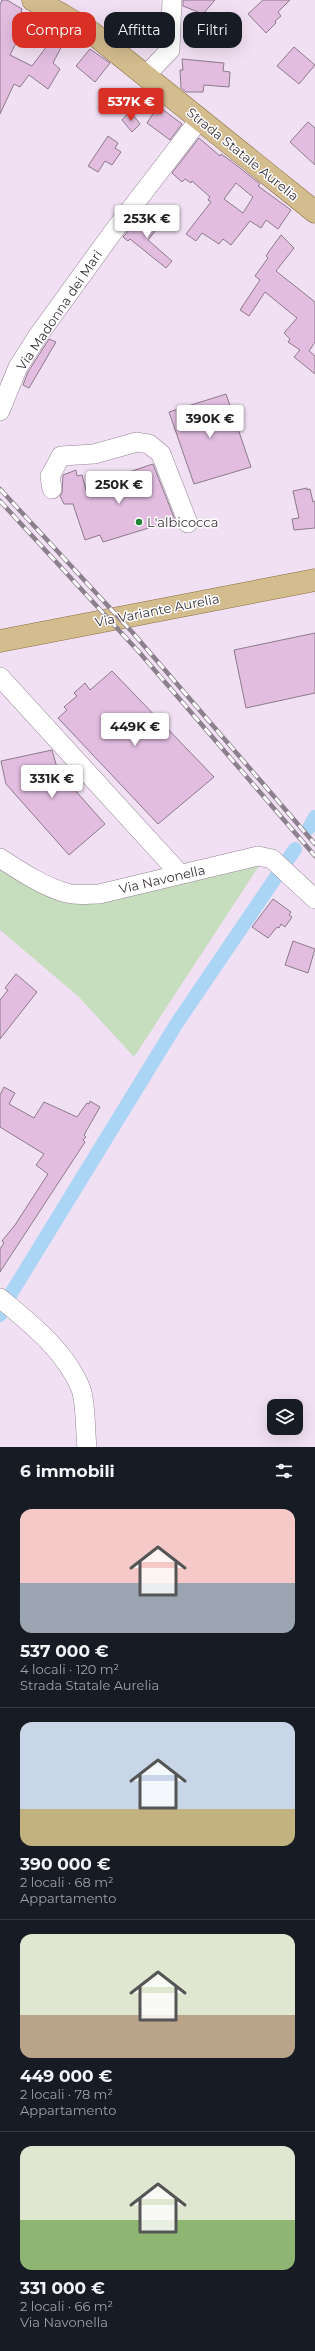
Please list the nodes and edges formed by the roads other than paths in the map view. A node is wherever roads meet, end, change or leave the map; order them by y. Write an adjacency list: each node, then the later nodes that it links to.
1 (33, 0): 3 (main road, Strada Statale Aurelia)
2 (172, 0): 3 (street)
3 (146, 75): 4 (main road, Strada Statale Aurelia)
4 (199, 120): 5 (main road, Strada Statale Aurelia); 6 (street, Via Madonna dei Mari)
5 (315, 212)
6 (0, 411)
7 (52, 489): 8 (street)
8 (188, 523)
9 (315, 580): 10 (main road, Via Variante Aurelia)
10 (0, 641)
11 (0, 677): 13 (street)
12 (0, 858): 13 (street, Via Navonella)
13 (180, 874): 14 (street, Via Navonella)
14 (315, 899)
15 (6, 1302): 16 (street)
16 (87, 1447)

